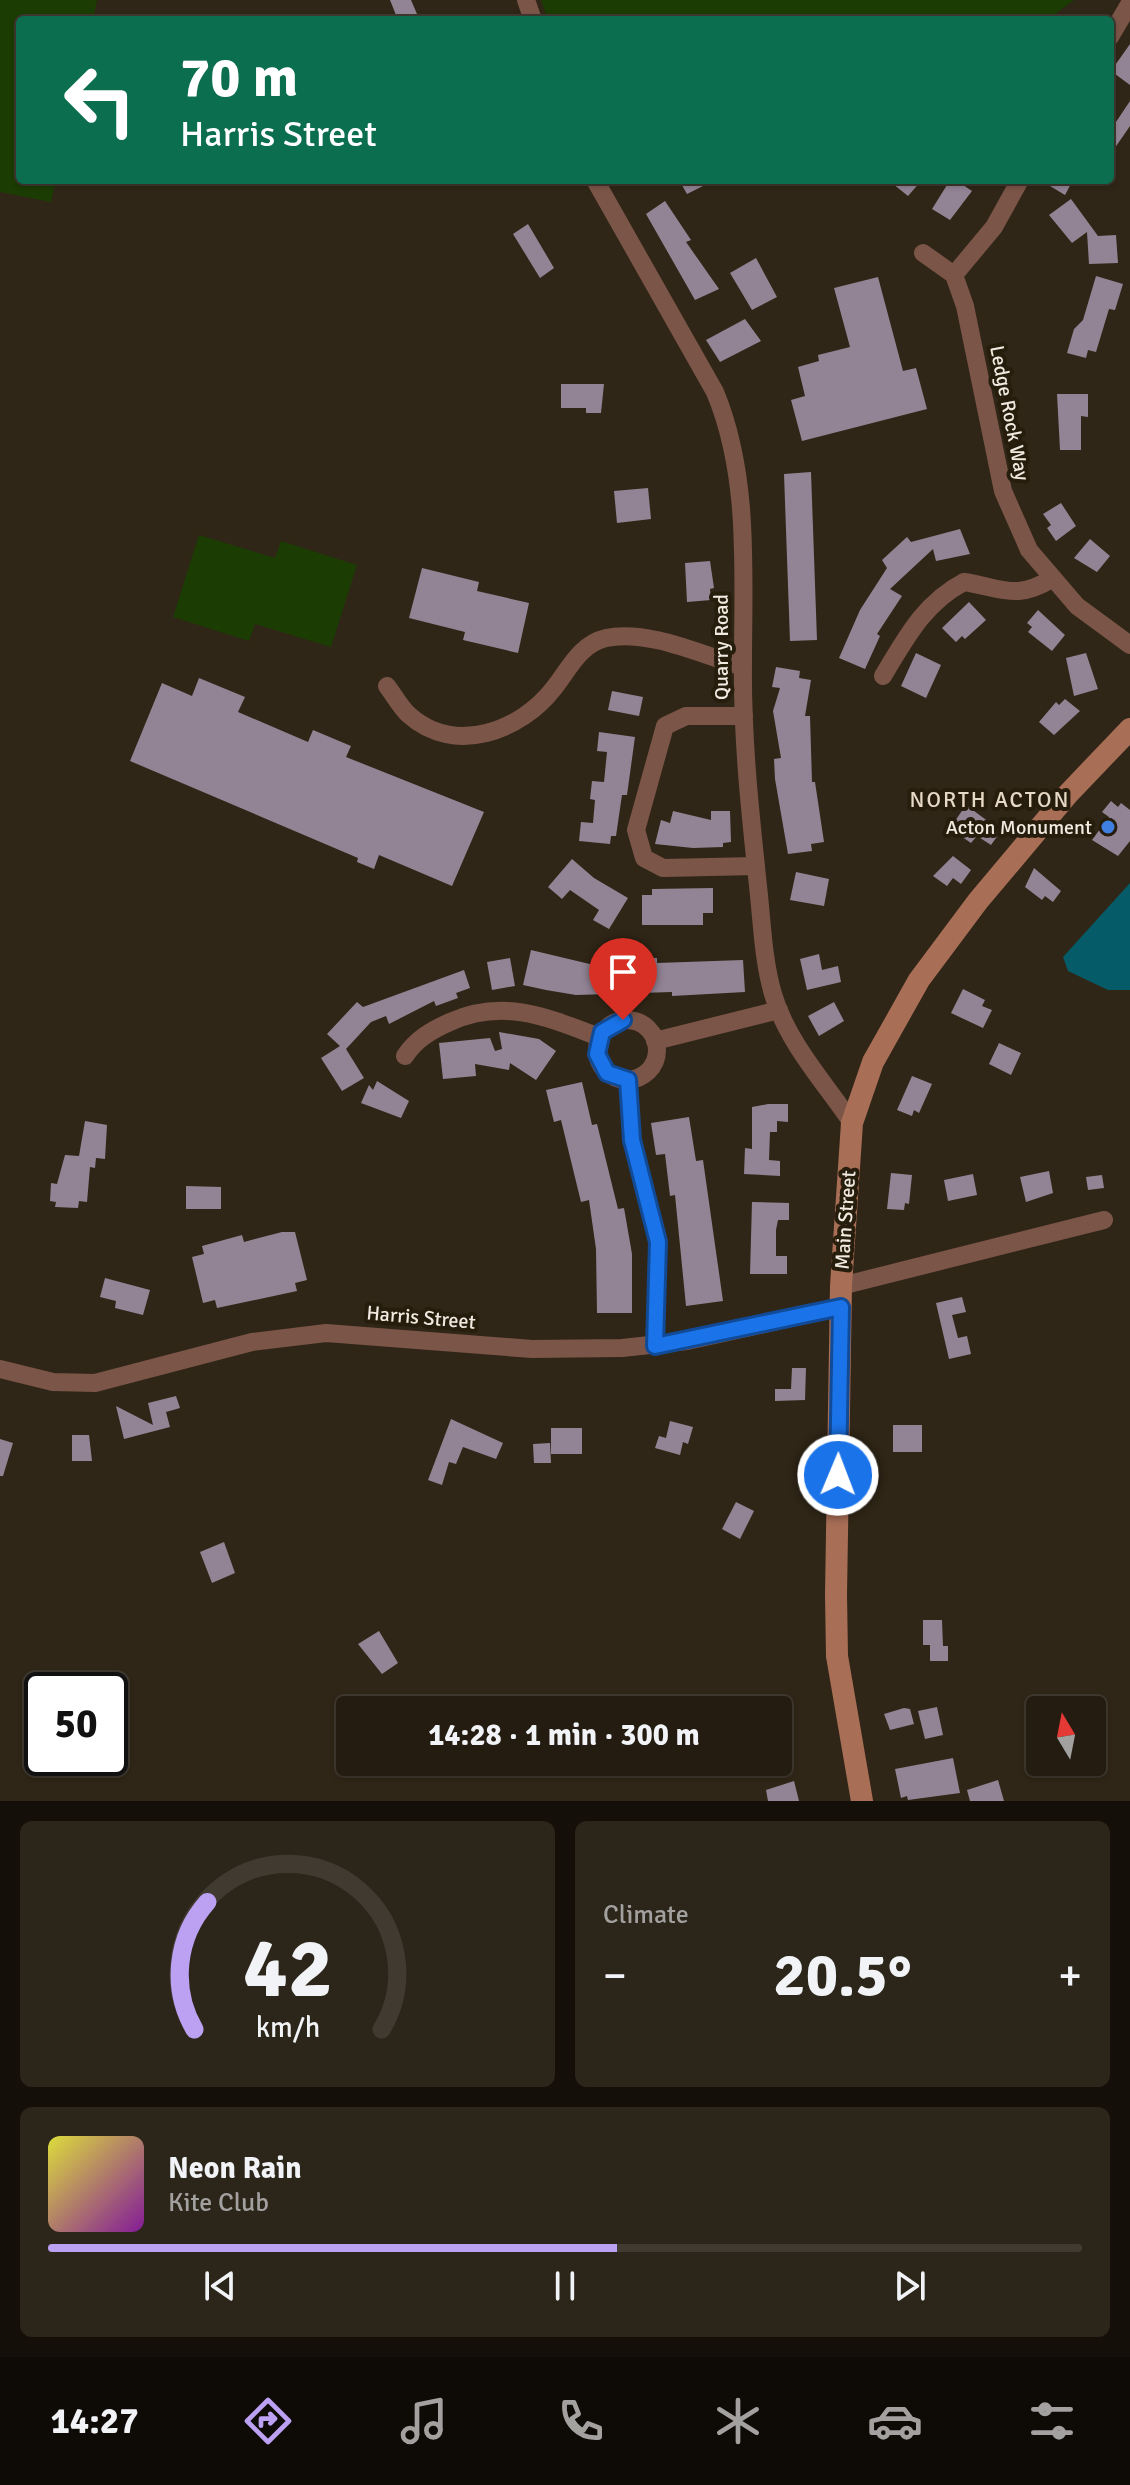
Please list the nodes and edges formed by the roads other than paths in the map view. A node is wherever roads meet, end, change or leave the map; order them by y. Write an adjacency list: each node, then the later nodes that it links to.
1 (1130, 3): 2 (street)
2 (1114, 30)
3 (597, 184): 9 (street, Quarry Road)
4 (1018, 184): 6 (street)
5 (923, 253): 6 (street)
6 (954, 275): 7 (street, Ledge Rock Way)
7 (1053, 578): 8 (street, Ledge Rock Way); 10 (street)
8 (1130, 645)
9 (743, 667): 11 (street); 12 (street, Quarry Road)
10 (883, 676)
11 (387, 686)
12 (744, 716): 14 (street, Quarry Road); 14 (street)
13 (1130, 729): 20 (main road, Main Street)
14 (756, 866): 15 (street, Quarry Road)
15 (779, 1010): 17 (street); 20 (street, Quarry Road)
16 (599, 1037): 17 (street); 18 (street); 19 (street)
17 (655, 1041): 19 (street)
18 (405, 1056)
19 (628, 1080): 23 (street)
20 (852, 1123): 22 (main road, Main Street)
21 (1104, 1220): 22 (street, Harris Street)
22 (841, 1296): 23 (street, Harris Street); 25 (main road, Main Street)
23 (655, 1346): 24 (street, Harris Street)
24 (0, 1369)
25 (862, 1801)

